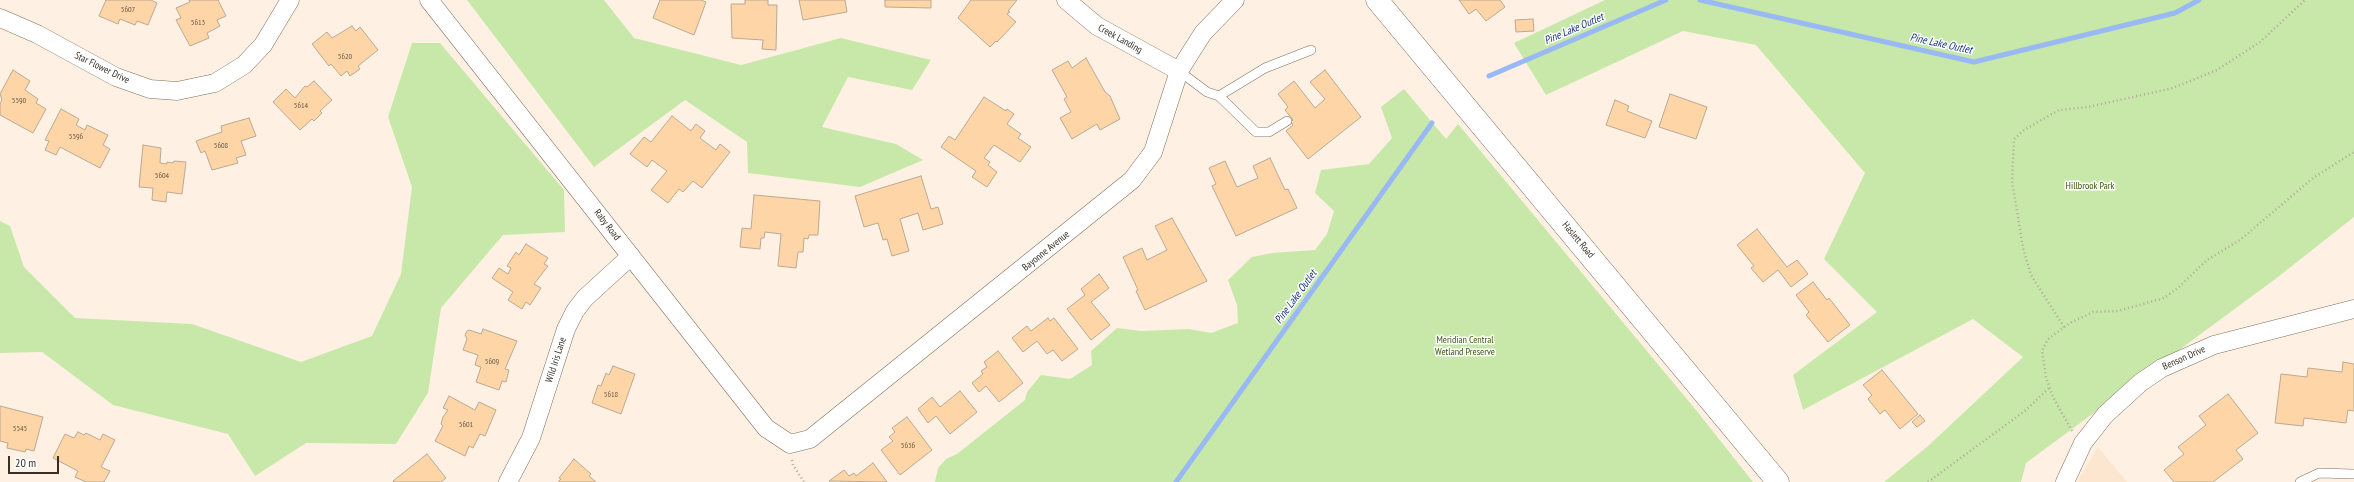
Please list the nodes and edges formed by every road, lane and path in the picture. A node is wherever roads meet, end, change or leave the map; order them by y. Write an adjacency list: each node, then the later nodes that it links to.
1 (290, 0): 7 (street, Star Flower Drive)
2 (429, 0): 13 (street, Raby Road)
3 (1066, 0): 9 (street, Creek Landing)
4 (1235, 0): 9 (street, Bayonne Avenue)
5 (1377, 0): 22 (main road, Haslett Road)
6 (2305, 0): 15 (path)
7 (0, 18)
8 (1311, 50): 10 (lane)
9 (1179, 71): 10 (lane); 18 (street, Bayonne Avenue)
10 (1219, 96): 11 (lane)
11 (1287, 121)
12 (2354, 152): 15 (path)
13 (631, 256): 18 (street, Raby Road); 20 (street, Wild Iris Lane)
14 (2354, 309): 17 (street, Benson Drive)
15 (2064, 327): 16 (path)
16 (2050, 387): 17 (path); 23 (path)
17 (2083, 443): 24 (street, Benson Drive)
18 (790, 444): 21 (path)
19 (2354, 474): 25 (lane)
20 (508, 482)
21 (804, 482)
22 (1778, 482)
23 (1928, 482)
24 (2065, 482)
25 (2300, 482)

